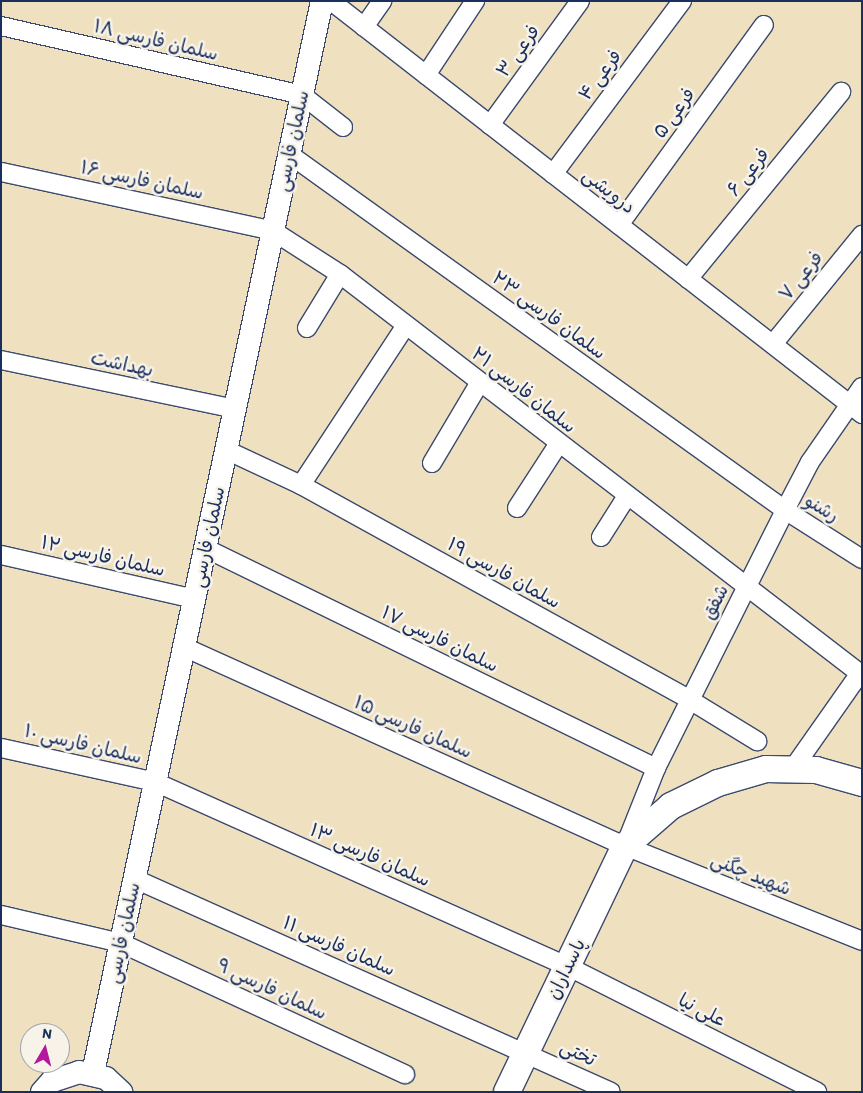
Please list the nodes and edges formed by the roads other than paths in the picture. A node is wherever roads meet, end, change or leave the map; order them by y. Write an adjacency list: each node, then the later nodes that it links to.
1 (322, 1): 12 (street, سلمان فارسی)
2 (331, 1): 9 (street, درویشی)
3 (382, 1): 9 (street)
4 (475, 1): 10 (street)
5 (580, 1): 13 (street, فرعی ۳)
6 (682, 1): 17 (street, فرعی ۴)
7 (764, 25): 18 (street, فرعی ۵)
8 (1, 26): 12 (street, سلمان فارسی ۱۸)
9 (364, 27): 10 (street, درویشی)
10 (426, 75): 13 (street, درویشی)
11 (841, 92): 22 (street, فرعی ۶)
12 (302, 95): 14 (street); 15 (street, سلمان فارسی)
13 (490, 125): 17 (street, درویشی)
14 (343, 127)
15 (289, 154): 19 (street, سلمان فارسی); 37 (street, سلمان فارسی ۲۳)
16 (1, 172): 19 (street, سلمان فارسی ۱۶)
17 (553, 174): 18 (street, درویشی)
18 (619, 225): 22 (street, درویشی)
19 (273, 231): 21 (street, سلمان فارسی ۲۱); 29 (street, سلمان فارسی)
20 (862, 235): 25 (street, فرعی ۷)
21 (340, 274): 23 (street, سلمان فارسی ۲۱); 24 (street)
22 (688, 279): 25 (street, درویشی)
23 (406, 325): 27 (street, سلمان فارسی ۲۱); 34 (street)
24 (307, 328)
25 (773, 344): 30 (street, درویشی)
26 (1, 360): 29 (street, بهداشت)
27 (480, 382): 31 (street, سلمان فارسی ۲۱); 33 (street)
28 (862, 387): 30 (street, شفق)
29 (235, 409): 32 (street, سلمان فارسی)
30 (856, 409): 37 (street, شفق)
31 (559, 443): 35 (street, سلمان فارسی ۲۱); 36 (street)
32 (226, 450): 34 (street, سلمان فارسی ۱۹); 39 (street, سلمان فارسی)
33 (432, 463)
34 (301, 485): 46 (street, سلمان فارسی ۱۹)
35 (627, 496): 38 (street); 42 (street, سلمان فارسی ۲۱)
36 (517, 508)
37 (785, 510): 40 (street, رشنو); 42 (street, شفق)
38 (601, 537)
39 (205, 548): 43 (street, سلمان فارسی); 50 (street, سلمان فارسی ۱۷)
40 (860, 553)
41 (1, 555): 43 (street, سلمان فارسی ۱۲)
42 (746, 588): 45 (street, سلمان فارسی ۲۱); 46 (street, شفق)
43 (194, 599): 44 (street, سلمان فارسی)
44 (184, 647): 51 (street, سلمان فارسی); 53 (street, سلمان فارسی ۱۵)
45 (861, 674): 49 (street)
46 (690, 700): 47 (street, سلمان فارسی ۱۹); 50 (street, شفق)
47 (757, 741)
48 (1, 748): 51 (street, سلمان فارسی ۱۰)
49 (794, 767): 52 (main road); 53 (main road)
50 (656, 768): 53 (street, شفق)
51 (155, 782): 54 (street, سلمان فارسی); 58 (street, سلمان فارسی ۱۳)
52 (862, 783)
53 (625, 846): 56 (street, شهید چگنی); 58 (main road, پاسداران)
54 (135, 879): 57 (street, سلمان فارسی); 59 (street, سلمان فارسی ۱۱)
55 (1, 915): 57 (street, سلمان فارسی ۹)
56 (862, 940)
57 (121, 942): 60 (street, سلمان فارسی); 61 (street, سلمان فارسی ۹)
58 (567, 966): 59 (main road, پاسداران); 66 (street, علی نیا)
59 (526, 1052): 64 (main road, پاسداران); 65 (street, تختی)
60 (93, 1073): 62 (street); 63 (street)
61 (405, 1074)
62 (42, 1092)
63 (121, 1092)
64 (507, 1092)
65 (611, 1092)
66 (817, 1092)

